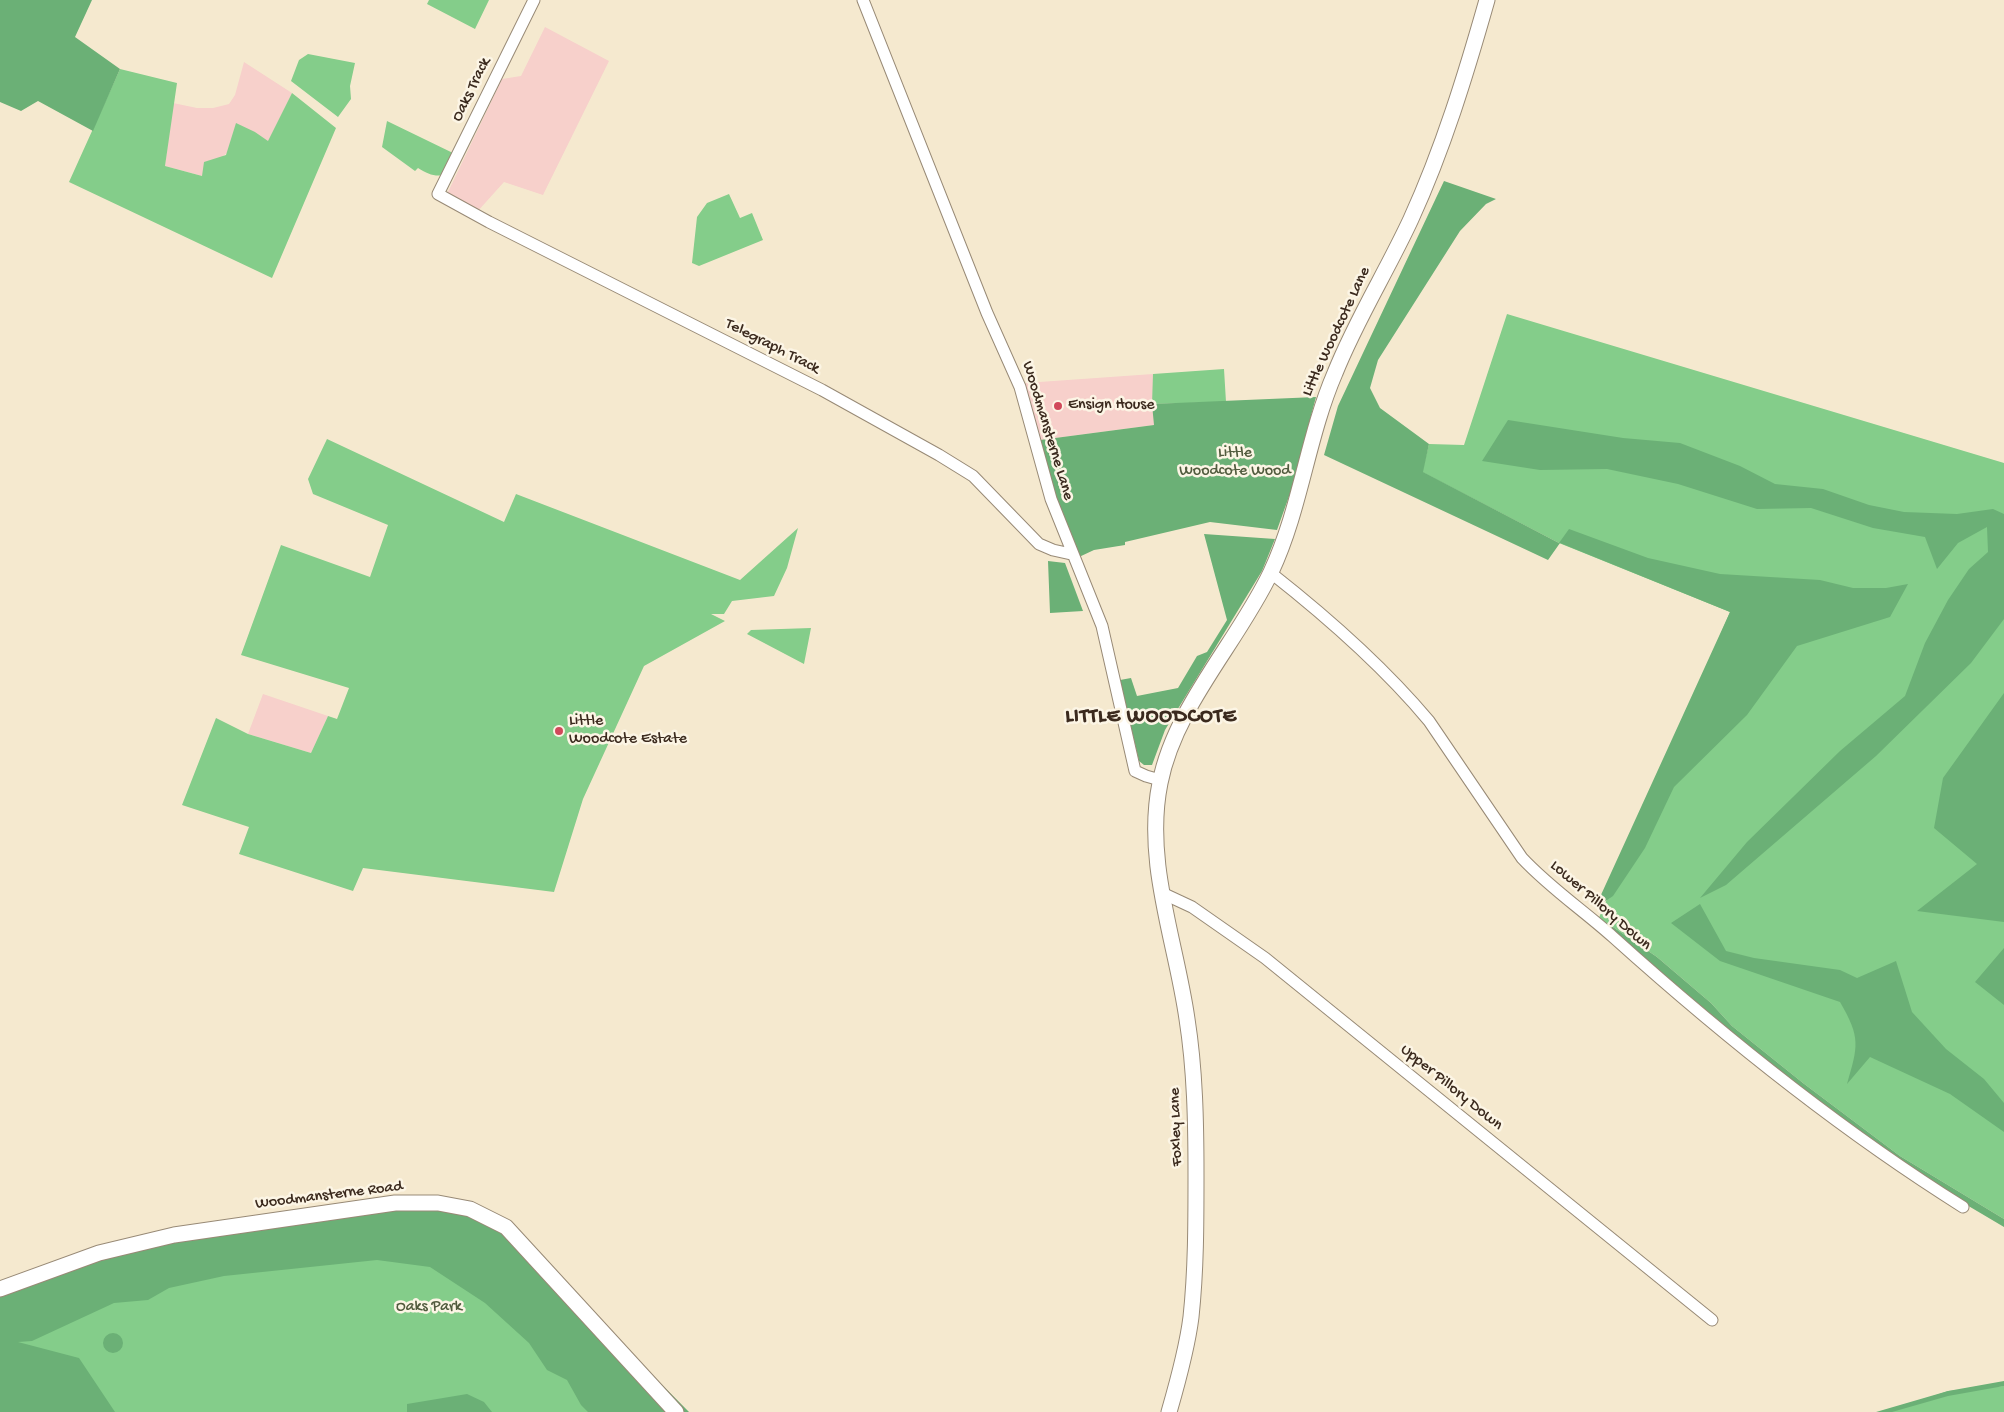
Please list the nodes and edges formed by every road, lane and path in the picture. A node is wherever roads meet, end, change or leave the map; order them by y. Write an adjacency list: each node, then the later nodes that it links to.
1 (534, 0): 4 (street, Oaks Track)
2 (864, 0): 5 (street, Woodmansterne Lane)
3 (1487, 0): 6 (main road, Little Woodcote Lane)
4 (438, 194): 5 (street, Telegraph Track)
5 (1071, 554): 7 (street, Woodmansterne Lane)
6 (1271, 573): 7 (main road, Little Woodcote Lane); 10 (street, Lower Pillory Down)
7 (1160, 780): 8 (main road, Little Woodcote Lane)
8 (1154, 842): 9 (main road, Foxley Lane)
9 (1162, 893): 12 (street, Upper Pillory Down); 14 (main road, Foxley Lane)
10 (1962, 1207)
11 (0, 1289): 13 (main road, Woodmansterne Road)
12 (1712, 1320)
13 (676, 1412)
14 (1169, 1412)

